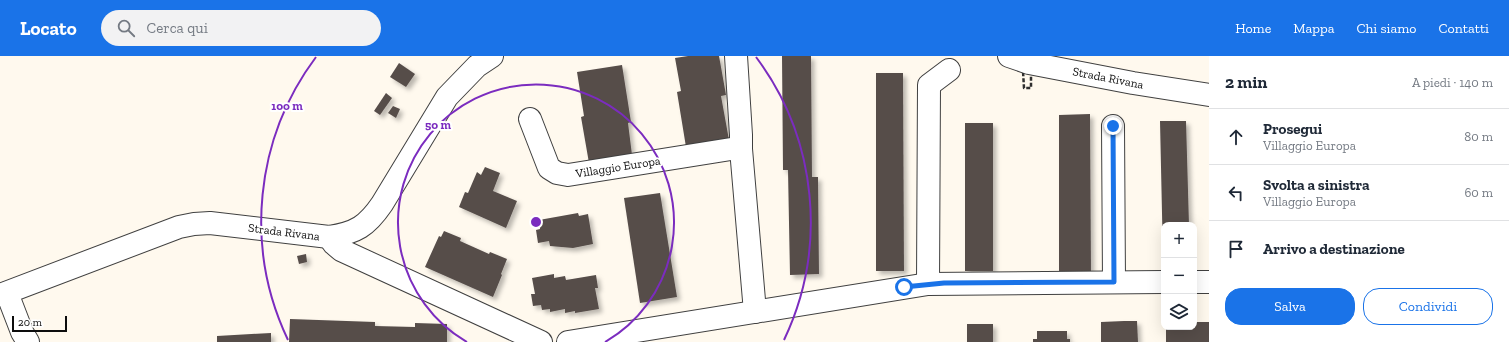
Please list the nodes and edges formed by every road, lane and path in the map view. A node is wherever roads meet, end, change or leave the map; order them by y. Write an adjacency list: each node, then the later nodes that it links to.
1 (492, 56): 9 (street, Strada Rivana)
2 (736, 56): 8 (street)
3 (1009, 56): 5 (street, Strada Rivana)
4 (949, 70): 14 (street)
5 (1209, 95)
6 (530, 119): 8 (street, Villaggio Europa)
7 (1113, 126): 10 (street)
8 (740, 149): 16 (street)
9 (329, 237): 15 (street, Strada Rivana); 19 (street)
10 (1114, 282): 11 (street); 14 (street)
11 (1161, 282)
12 (1197, 282): 13 (street)
13 (1209, 282)
14 (928, 284): 16 (street)
15 (4, 294): 18 (street)
16 (755, 312): 17 (street)
17 (580, 341)
18 (28, 342)
19 (541, 342)

